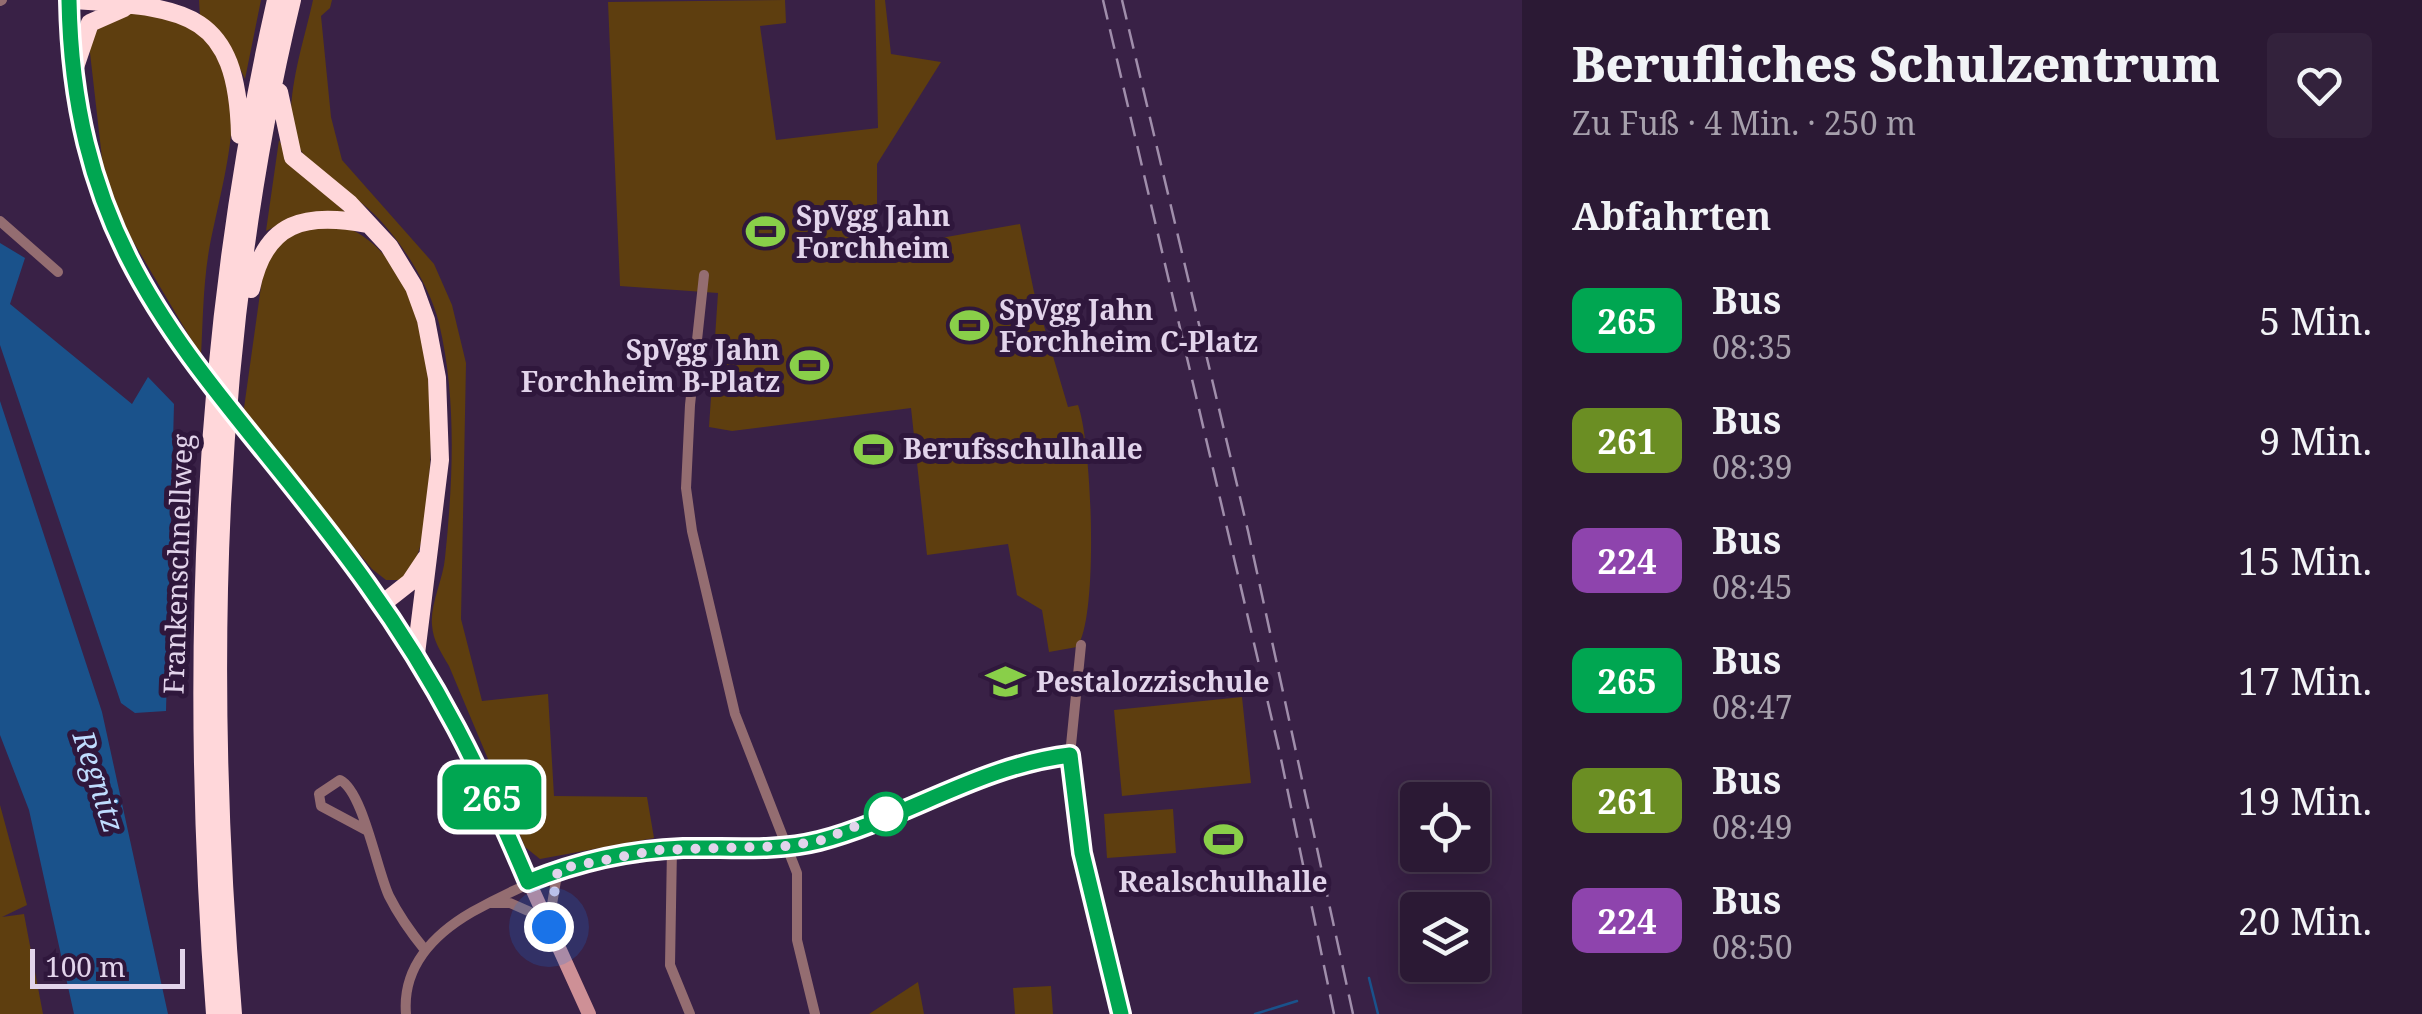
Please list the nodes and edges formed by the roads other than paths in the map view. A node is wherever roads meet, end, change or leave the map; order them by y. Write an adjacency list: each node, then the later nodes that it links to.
1 (71, 0): 4 (highway); 6 (main road)
2 (276, 0): 7 (highway, Frankenschnellweg)
3 (292, 0): 5 (highway, Frankenschnellweg)
4 (134, 4): 6 (highway); 7 (highway)
5 (279, 58): 9 (highway); 12 (highway, Frankenschnellweg)
6 (74, 70): 15 (main road, bridge)
7 (241, 173): 27 (highway, Frankenschnellweg)
8 (0, 220): 10 (street)
9 (366, 224): 12 (highway); 13 (highway)
10 (58, 272)
11 (704, 275): 20 (street)
12 (240, 306): 28 (highway, Frankenschnellweg)
13 (427, 557): 14 (highway); 15 (highway)
14 (422, 591): 15 (highway); 17 (highway)
15 (382, 604): 17 (main road)
16 (1081, 644): 18 (street)
17 (416, 654): 23 (main road)
18 (1070, 755): 20 (street); 33 (street)
19 (366, 830): 19 (street); 26 (street)
20 (789, 846): 21 (street); 32 (street)
21 (672, 848): 22 (street); 31 (street)
22 (558, 869): 23 (street); 25 (street)
23 (528, 882): 24 (street); 25 (main road)
24 (489, 903): 25 (street); 26 (street)
25 (546, 922): 30 (main road)
26 (424, 950): 29 (street)
27 (215, 1014)
28 (232, 1014)
29 (406, 1014)
30 (590, 1014)
31 (690, 1014)
32 (815, 1014)
33 (1121, 1014)

